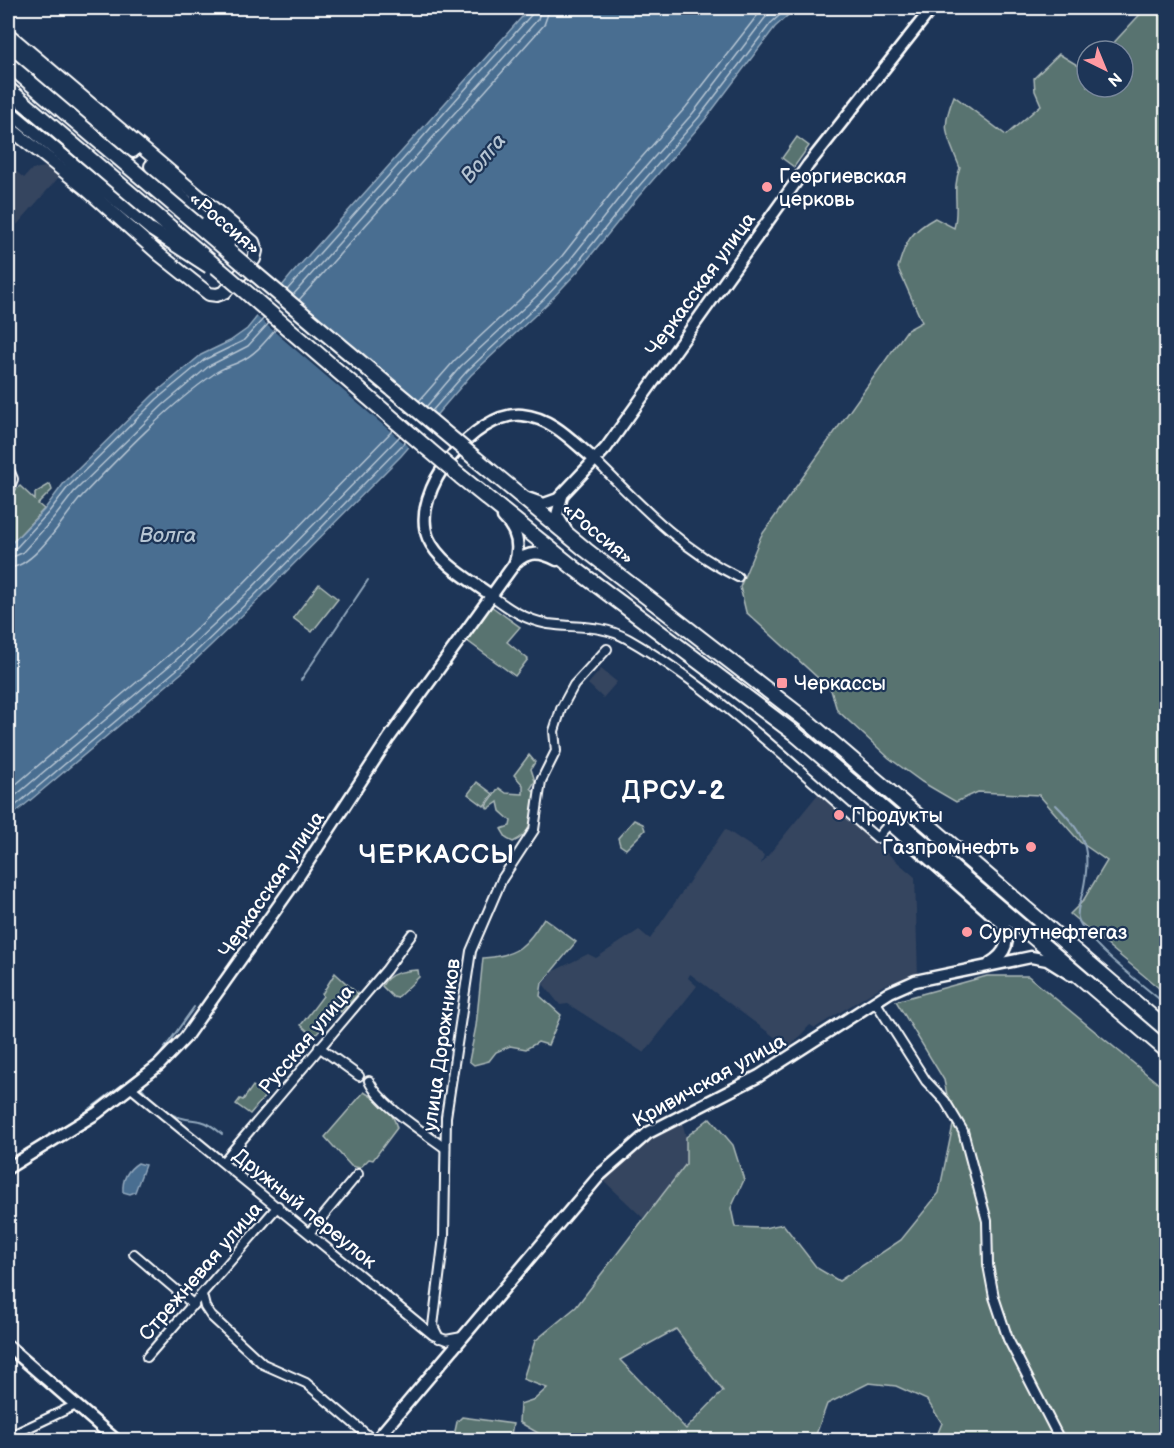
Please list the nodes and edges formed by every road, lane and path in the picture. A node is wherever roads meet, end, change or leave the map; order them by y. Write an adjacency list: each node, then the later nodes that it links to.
1 (932, 8): 10 (street, Черкасская улица)
2 (8, 34): 7 (main road)
3 (8, 46): 8 (main road, bridge)
4 (8, 64): 8 (highway, «Россия», bridge)
5 (8, 89): 9 (highway, «Россия», bridge)
6 (8, 110): 9 (main road, bridge)
7 (8, 127)
8 (253, 272): 12 (highway, «Россия», bridge)
9 (240, 286): 13 (highway, «Россия», bridge)
10 (595, 460): 15 (street, Черкасская улица); 19 (street); 20 (street)
11 (8, 469): 14 (street)
12 (490, 471): 15 (street); 16 (highway, «Россия»)
13 (474, 489): 17 (street, Черкасская улица); 18 (highway, «Россия»)
14 (8, 492)
15 (562, 495): 16 (street)
16 (586, 550): 28 (highway, «Россия»)
17 (512, 568): 18 (street, Черкасская улица); 20 (street, Черкасская улица)
18 (574, 568): 22 (highway, «Россия»)
19 (738, 577)
20 (492, 596): 23 (street); 33 (street, Черкасская улица)
21 (607, 649): 34 (street, улица Дорожников)
22 (881, 808): 23 (street); 26 (highway)
23 (889, 824): 25 (street)
24 (412, 934): 29 (street, Русская улица)
25 (982, 967): 26 (street, Кривичская улица); 27 (street, Кривичская улица)
26 (1095, 990): 30 (highway)
27 (875, 1001): 43 (street, Кривичская улица); 51 (street)
28 (1167, 1029)
29 (319, 1047): 31 (street); 35 (street, Русская улица)
30 (1167, 1050)
31 (359, 1076)
32 (369, 1080): 34 (street)
33 (130, 1088): 35 (street, Дружный переулок); 36 (street, Черкасская улица)
34 (444, 1148): 44 (street, улица Дорожников)
35 (223, 1162): 38 (street, Дружный переулок)
36 (8, 1168)
37 (358, 1174): 39 (street)
38 (278, 1206): 39 (street, Дружный переулок); 41 (street, Стрежневая улица)
39 (310, 1232): 44 (street, Дружный переулок)
40 (134, 1254): 42 (street)
41 (202, 1295): 42 (street, Стрежневая улица); 50 (street)
42 (194, 1305): 46 (street, Стрежневая улица)
43 (463, 1336): 44 (street); 50 (street, Кривичская улица)
44 (440, 1338)
45 (8, 1346): 47 (street)
46 (147, 1357)
47 (76, 1405): 48 (street); 49 (street)
48 (8, 1437)
49 (116, 1440)
50 (374, 1440)
51 (1060, 1440)

